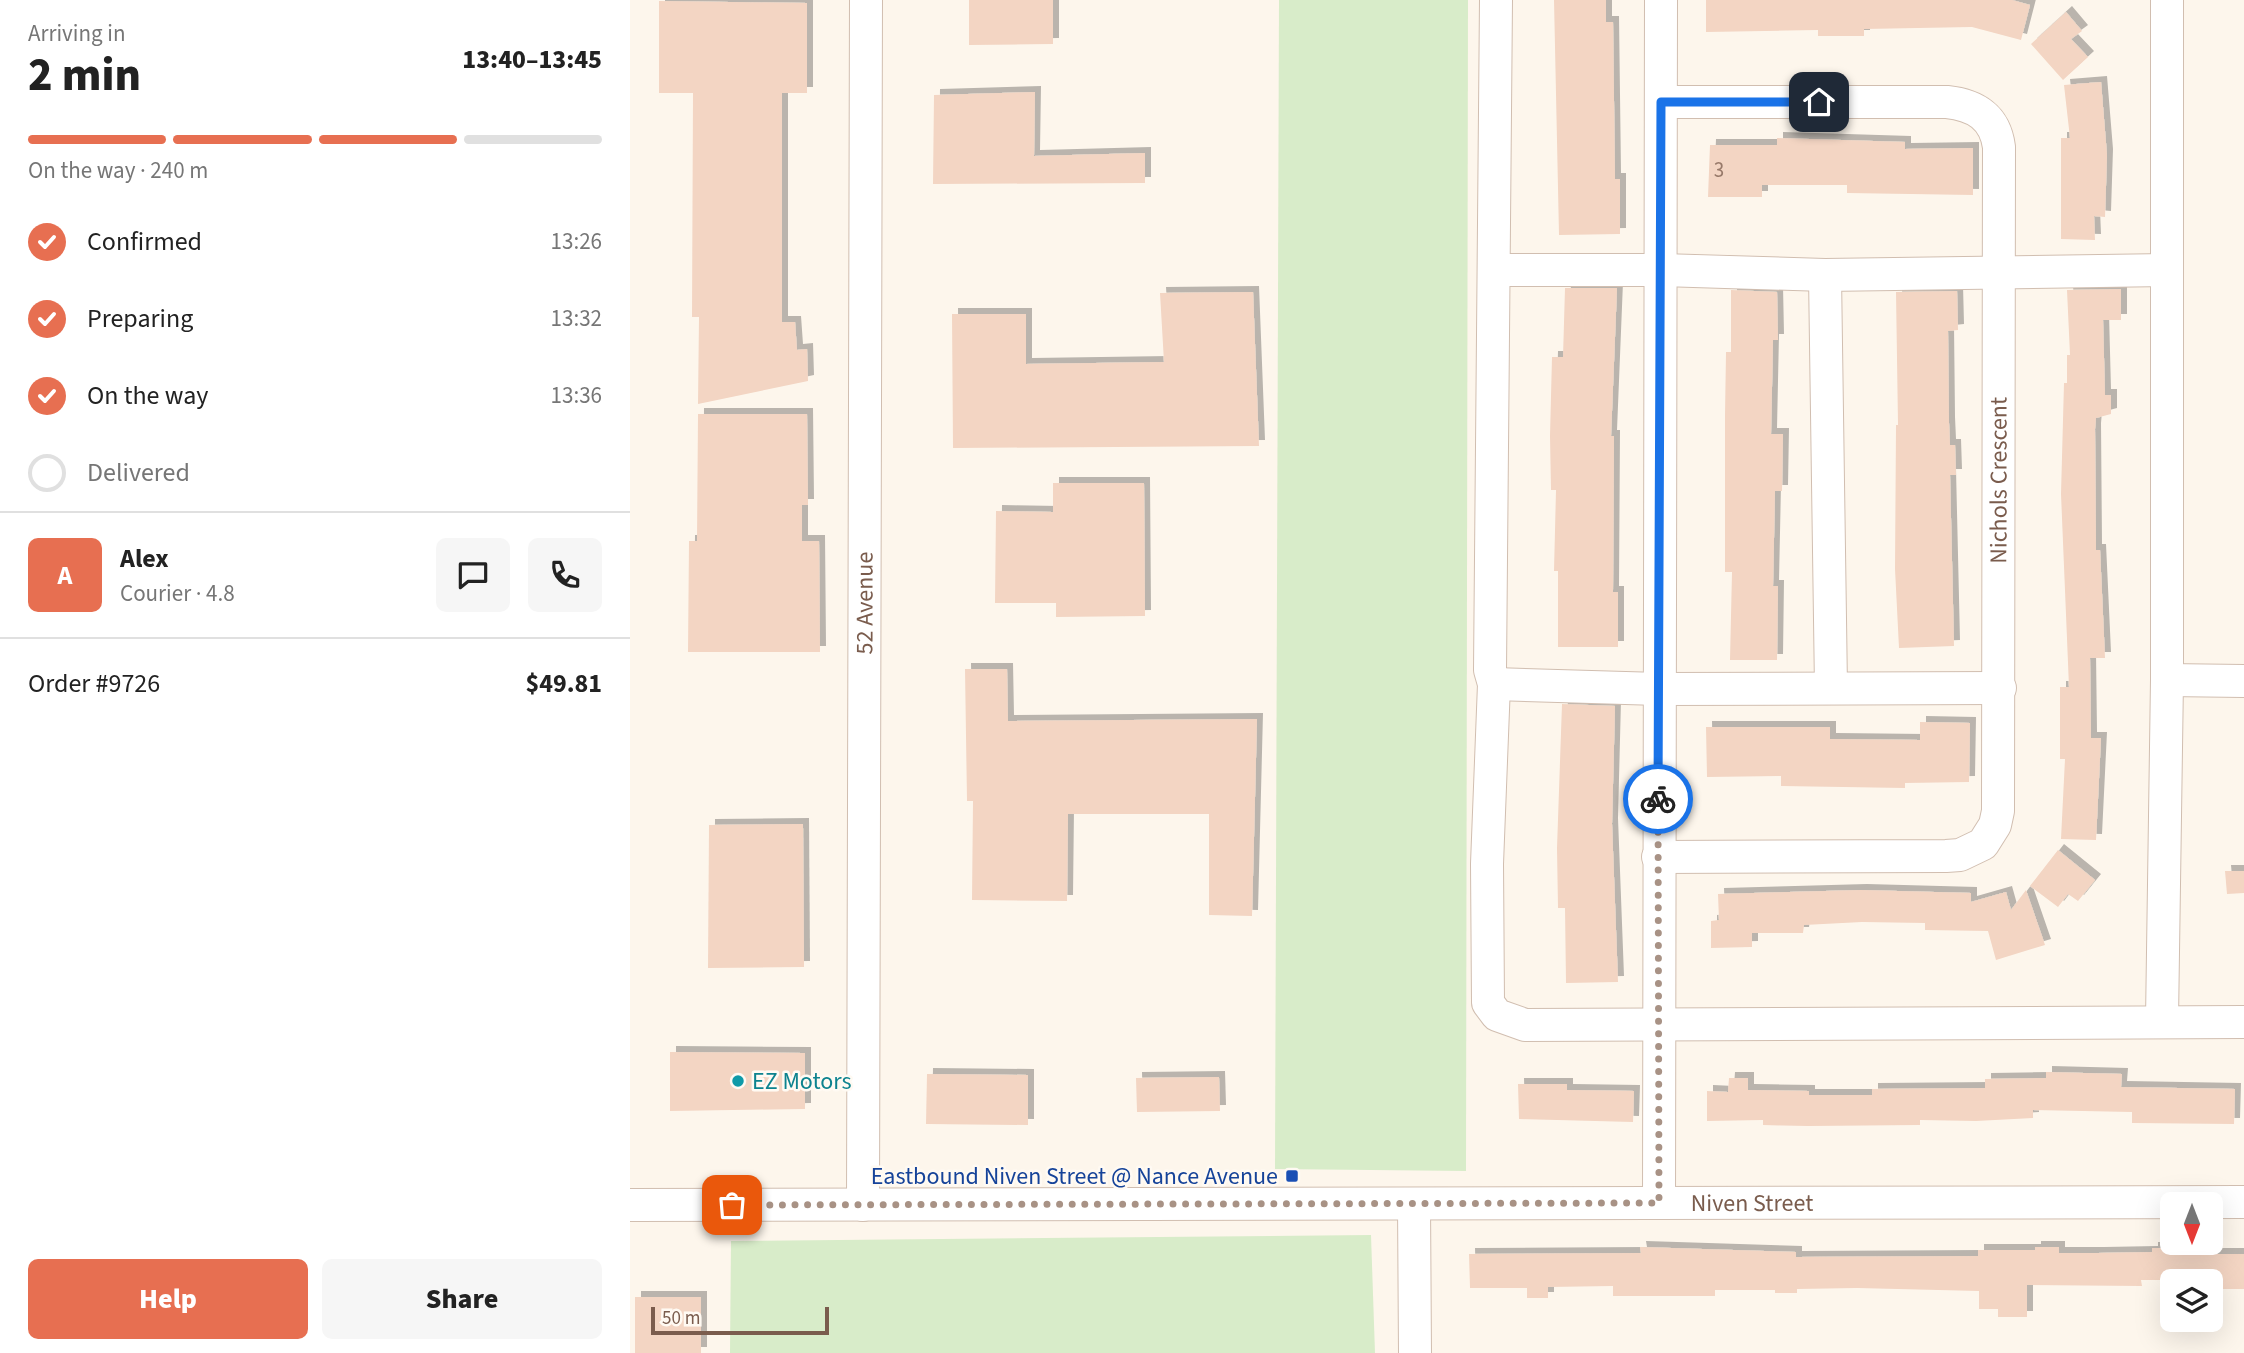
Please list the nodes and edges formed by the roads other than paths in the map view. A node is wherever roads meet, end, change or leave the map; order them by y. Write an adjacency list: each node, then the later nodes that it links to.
1 (866, 0): 25 (street, 52 Avenue)
2 (1496, 0): 6 (street)
3 (1661, 0): 5 (street)
4 (2167, 0): 8 (street)
5 (1661, 102): 7 (street); 9 (street, Nichols Crescent)
6 (1496, 270): 7 (street); 13 (street)
7 (1662, 270): 10 (street); 16 (street)
8 (2167, 270): 9 (street); 11 (street)
9 (1999, 273): 10 (street); 15 (street, Nichols Crescent)
10 (1825, 275): 14 (street)
11 (2167, 680): 12 (street); 18 (street)
12 (2244, 681)
13 (1494, 684): 16 (street); 20 (street)
14 (1831, 688): 15 (street); 16 (street)
15 (2000, 688): 17 (street, Nichols Crescent)
16 (1659, 689): 17 (street)
17 (1658, 857): 20 (street)
18 (2162, 1020): 19 (street); 20 (street)
19 (2244, 1022)
20 (1659, 1026): 22 (street)
21 (2244, 1202): 22 (street, Niven Street)
22 (1659, 1203): 23 (street, Niven Street)
23 (1414, 1204): 25 (street, Niven Street); 26 (street)
24 (630, 1205): 25 (street, Niven Street)
25 (863, 1205)
26 (1415, 1353)

